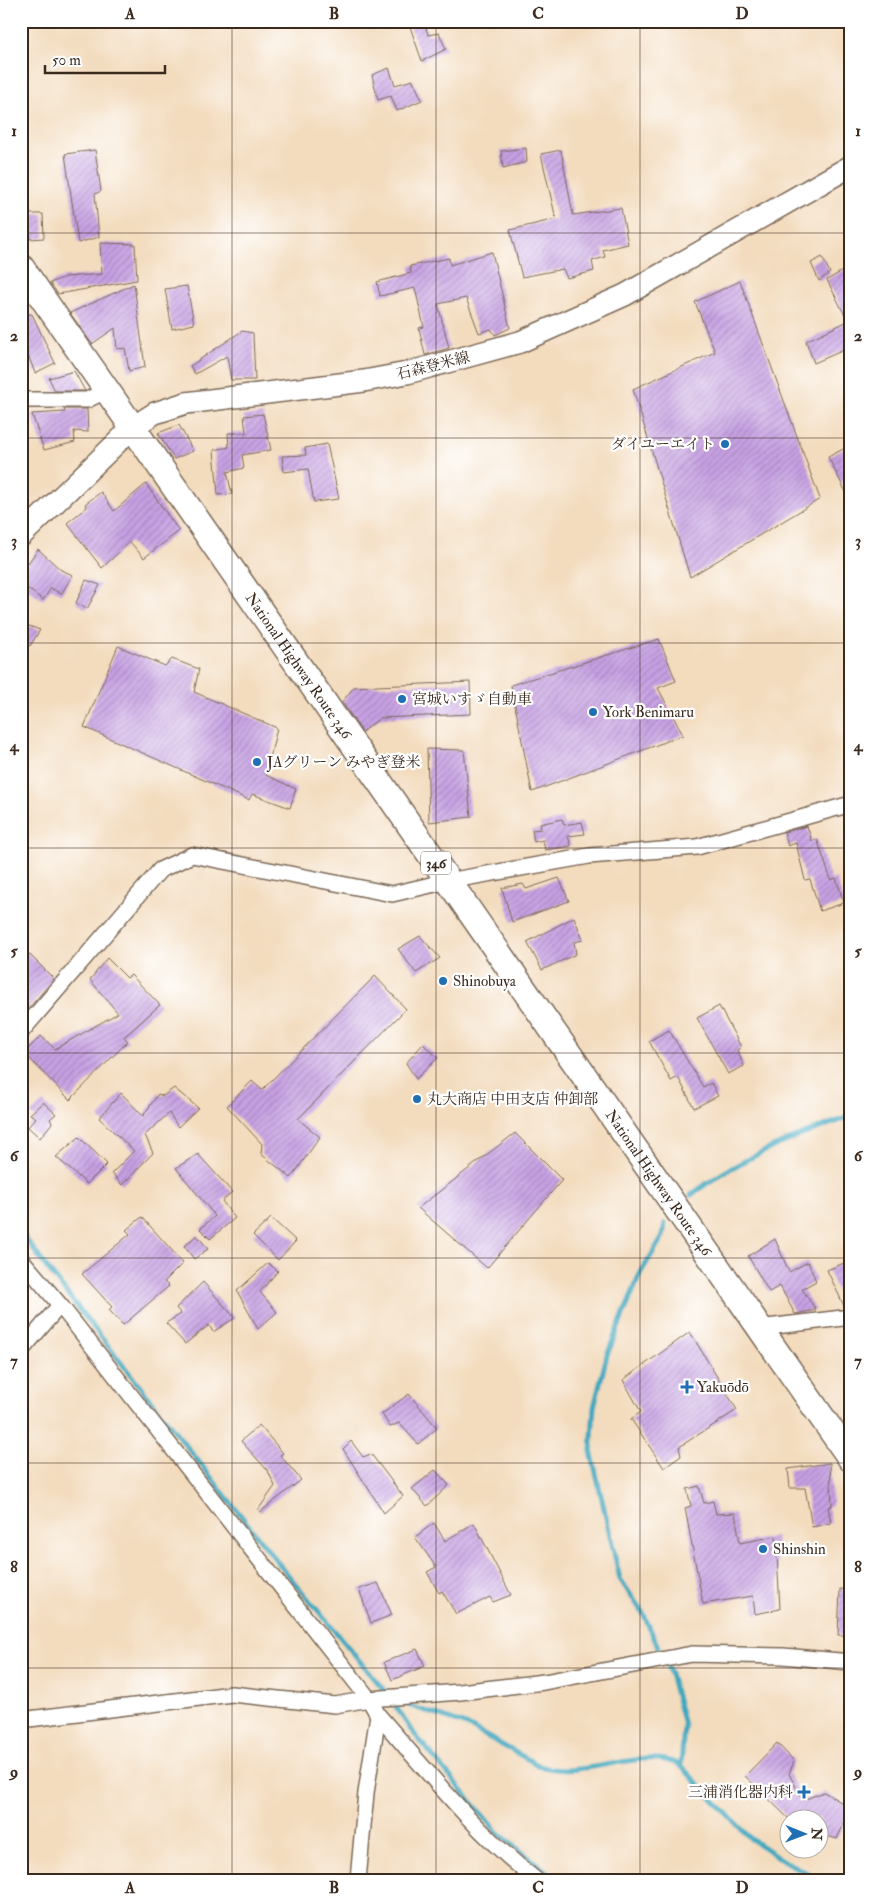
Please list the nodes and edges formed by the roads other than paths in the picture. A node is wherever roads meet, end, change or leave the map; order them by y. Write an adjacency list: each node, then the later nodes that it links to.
1 (851, 166): 5 (main road, 石森登米線)
2 (21, 267): 3 (highway, National Highway Route 346 / 346)
3 (107, 390): 4 (street); 5 (highway, National Highway Route 346 / 346)
4 (21, 400)
5 (133, 427): 6 (main road, 石森登米線); 8 (highway, National Highway Route 346 / 346)
6 (21, 536)
7 (851, 804): 8 (street)
8 (448, 881): 9 (street); 13 (highway, National Highway Route 346 / 346)
9 (21, 1032)
10 (21, 1260): 11 (street)
11 (60, 1305): 14 (street); 17 (street)
12 (851, 1317): 13 (street)
13 (759, 1328): 15 (highway, National Highway Route 346 / 346)
14 (21, 1351)
15 (851, 1459)
16 (851, 1662): 17 (street)
17 (369, 1699): 18 (street); 19 (street)
18 (378, 1714): 20 (street); 21 (street)
19 (21, 1720)
20 (358, 1880)
21 (536, 1880)

